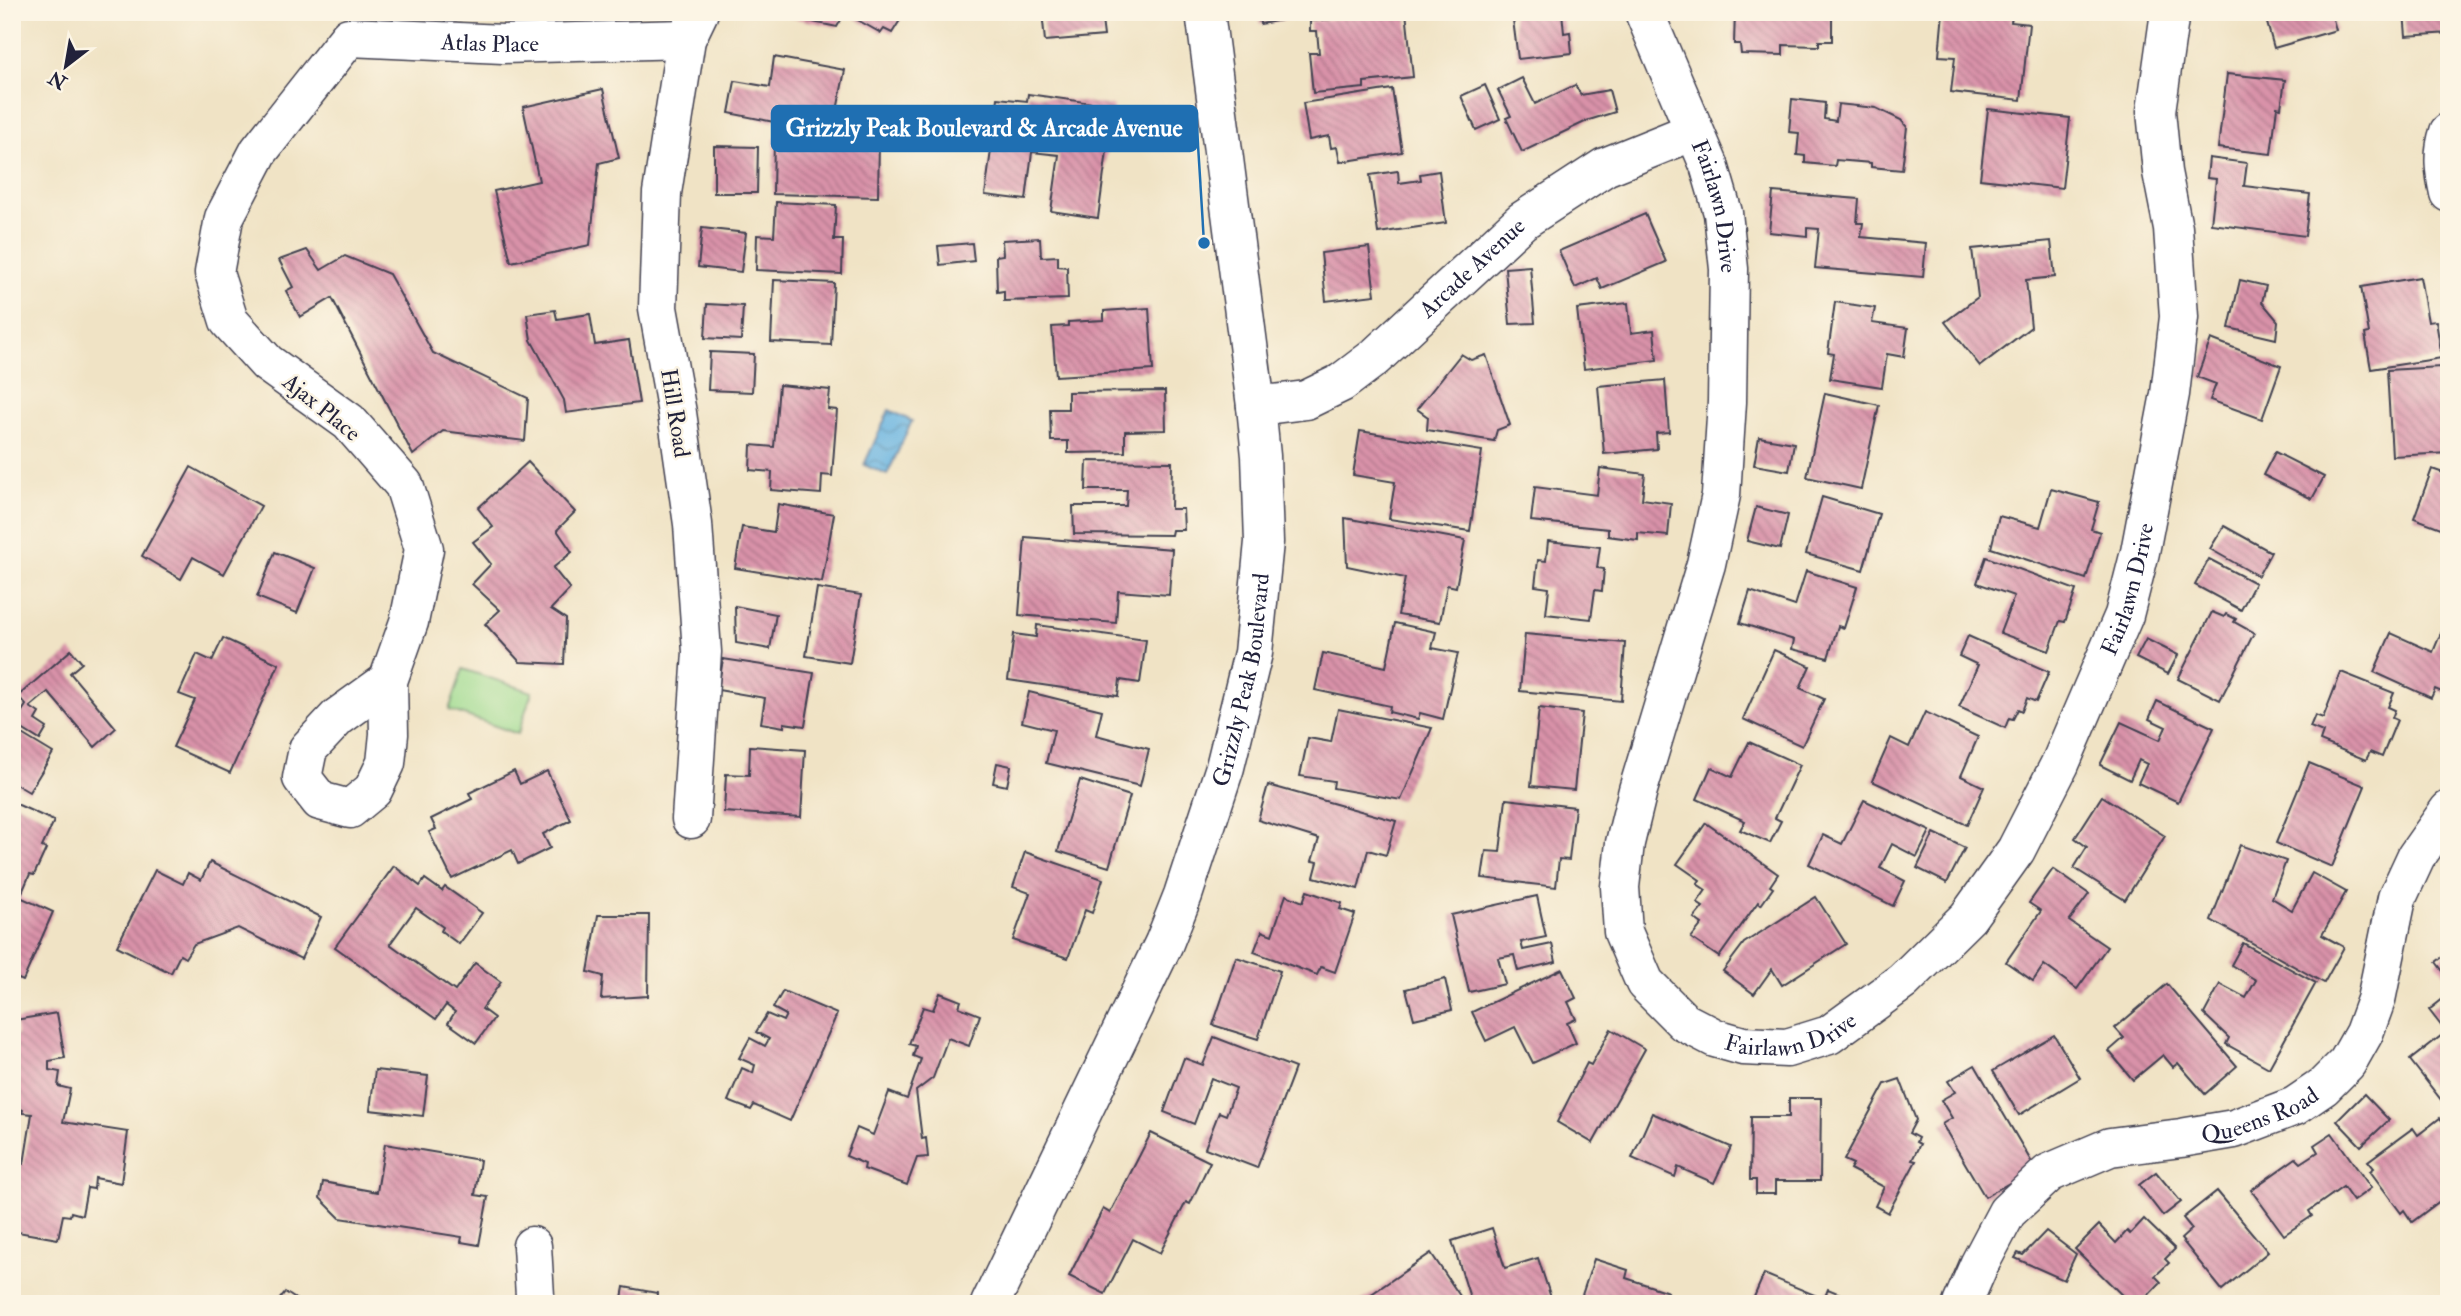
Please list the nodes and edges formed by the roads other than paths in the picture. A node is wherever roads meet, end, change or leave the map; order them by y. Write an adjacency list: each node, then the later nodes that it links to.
1 (1205, 12): 10 (street, Grizzly Peak Boulevard)
2 (1644, 12): 6 (street, Fairlawn Drive)
3 (2170, 12): 6 (street, Fairlawn Drive)
4 (352, 25): 5 (street, Atlas Place); 9 (street, Atlas Place)
5 (693, 25): 13 (street, Hill Road)
6 (1694, 131): 10 (street, Arcade Avenue)
7 (2449, 132): 8 (street)
8 (2449, 193)
9 (224, 218): 11 (street, Ajax Place)
10 (1256, 406): 16 (street, Grizzly Peak Boulevard)
11 (388, 681)
12 (2449, 810): 17 (street, Queens Road)
13 (691, 819)
14 (532, 1246): 15 (street)
15 (534, 1304)
16 (990, 1304)
17 (1962, 1304)

